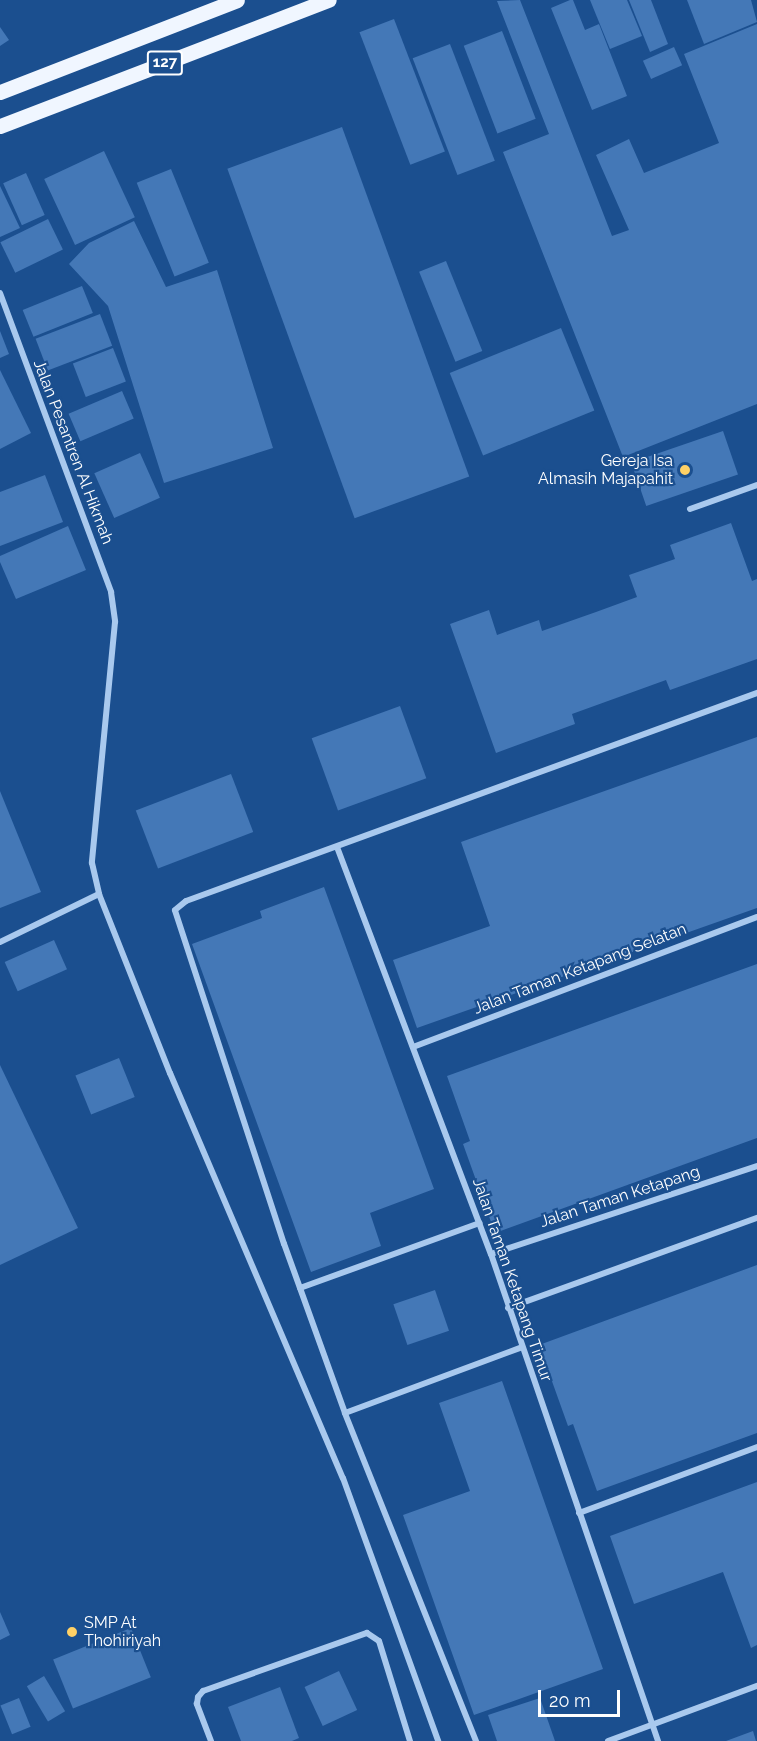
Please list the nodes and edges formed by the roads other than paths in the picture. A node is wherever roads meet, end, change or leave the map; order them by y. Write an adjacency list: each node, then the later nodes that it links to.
1 (237, 0): 3 (main road, 127)
2 (329, 0): 4 (main road, 127)
3 (0, 92)
4 (0, 126)
5 (0, 293): 10 (street, Jalan Pesantren Al Hikmah)
6 (757, 485): 7 (street)
7 (690, 509)
8 (757, 693): 9 (street)
9 (337, 847): 13 (street, Jalan Taman Ketapang Timur); 18 (street)
10 (99, 894): 12 (street); 28 (street, Jalan Pesantren Al Hikmah)
11 (757, 917): 13 (street, Jalan Taman Ketapang Selatan)
12 (0, 942)
13 (413, 1047): 16 (street, Jalan Taman Ketapang Timur)
14 (757, 1166): 17 (street, Jalan Taman Ketapang)
15 (757, 1218): 19 (street)
16 (480, 1223): 17 (street, Jalan Taman Ketapang Timur); 18 (street)
17 (491, 1254): 19 (street, Jalan Taman Ketapang Timur)
18 (300, 1288): 21 (street)
19 (508, 1308): 20 (street, Jalan Taman Ketapang Timur)
20 (522, 1347): 21 (street); 23 (street, Jalan Taman Ketapang Timur)
21 (345, 1413): 29 (street)
22 (757, 1447): 23 (street)
23 (579, 1513): 25 (street, Jalan Taman Ketapang Timur)
24 (757, 1686): 25 (street)
25 (652, 1725): 30 (street); 31 (street, Jalan Taman Ketapang Timur)
26 (211, 1741): 27 (street)
27 (410, 1741)
28 (438, 1741)
29 (476, 1741)
30 (608, 1741)
31 (658, 1741)

